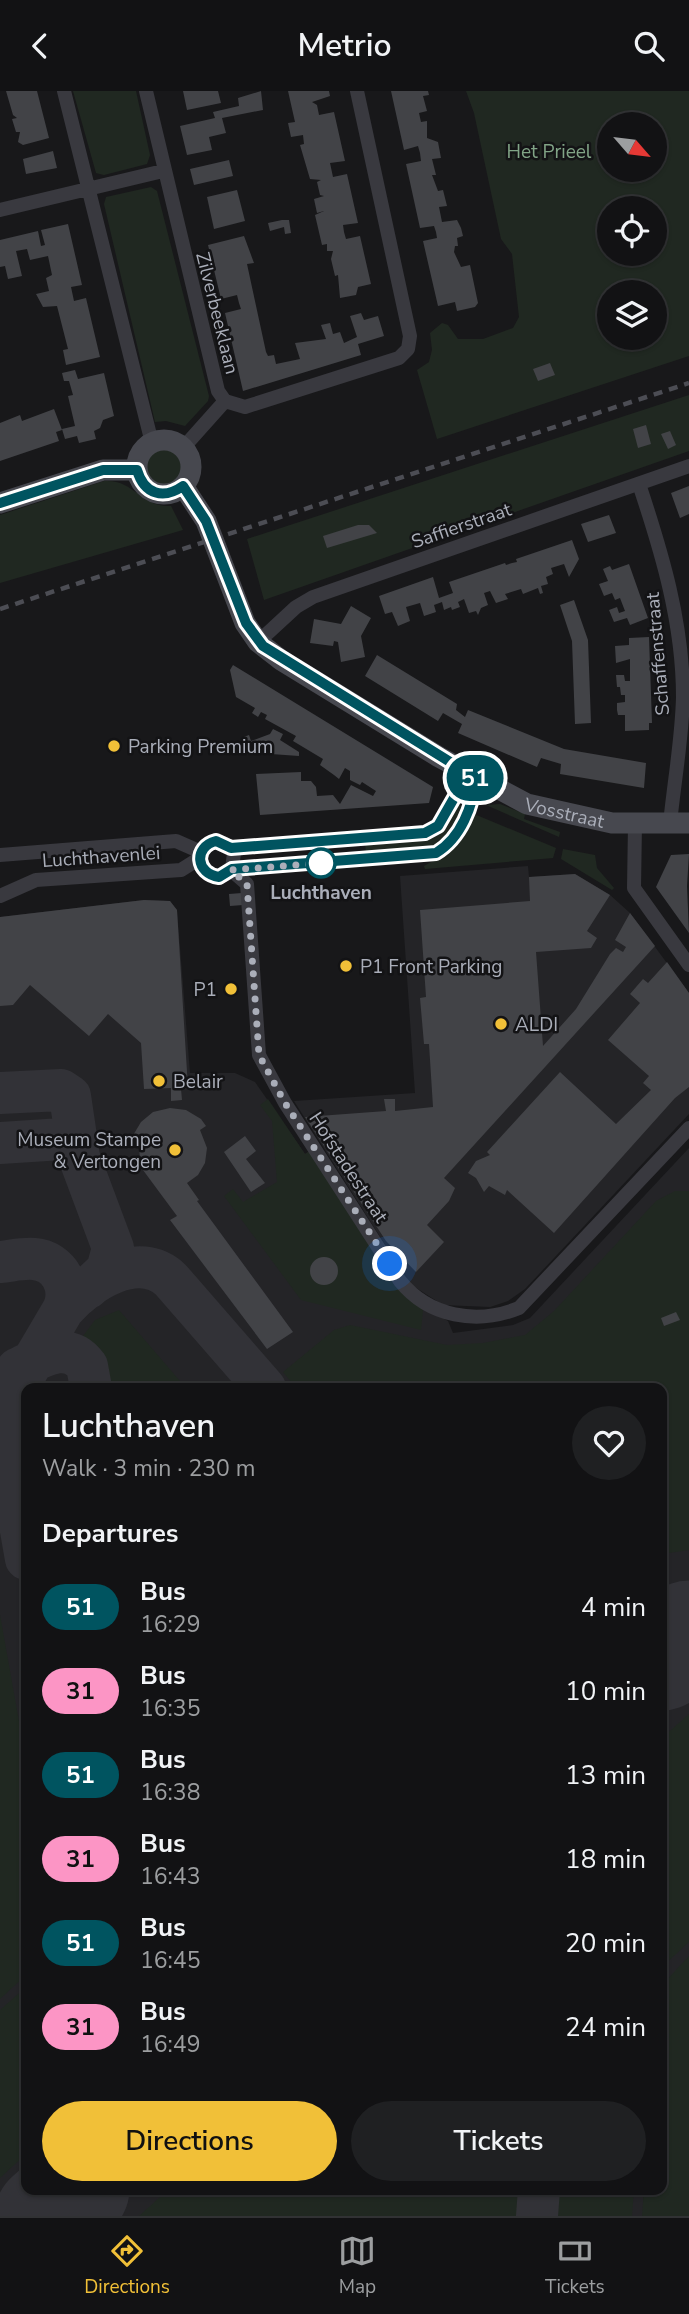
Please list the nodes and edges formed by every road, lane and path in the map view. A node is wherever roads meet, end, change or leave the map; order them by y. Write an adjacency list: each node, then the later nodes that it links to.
1 (64, 91): 5 (street)
2 (146, 91): 4 (street, Zilverbeeklaan)
3 (357, 91): 7 (street)
4 (163, 171): 5 (street); 7 (street, Zilverbeeklaan)
5 (89, 189): 6 (street); 8 (street)
6 (0, 210)
7 (225, 401): 9 (street, Zilverbeeklaan)
8 (152, 443): 9 (street); 11 (street)
9 (183, 448): 13 (street)
10 (689, 466): 12 (street, Saffierstraat)
11 (137, 470): 13 (street); 14 (street)
12 (639, 484): 15 (street, Schaffenstraat); 16 (street, Saffierstraat)
13 (183, 486): 16 (street, Vosstraat)
14 (0, 503)
15 (682, 626): 18 (street, Schaffenstraat)
16 (258, 642): 17 (street, Vosstraat)
17 (476, 778): 19 (street, Vosstraat); 20 (street, Luchthavenlei); 24 (street)
18 (679, 823): 19 (street, Vosstraat)
19 (635, 824): 27 (street)
20 (350, 839): 21 (street, Luchthavenlei); 24 (street)
21 (231, 848): 23 (street, Luchthavenlei); 25 (street)
22 (0, 855): 23 (street, Luchthavenlei)
23 (200, 855): 25 (street); 26 (street, Luchthavenlei)
24 (352, 861): 25 (street)
25 (232, 870): 28 (street, Hofstadestraat)
26 (0, 896)
27 (689, 965)
28 (689, 1128)

